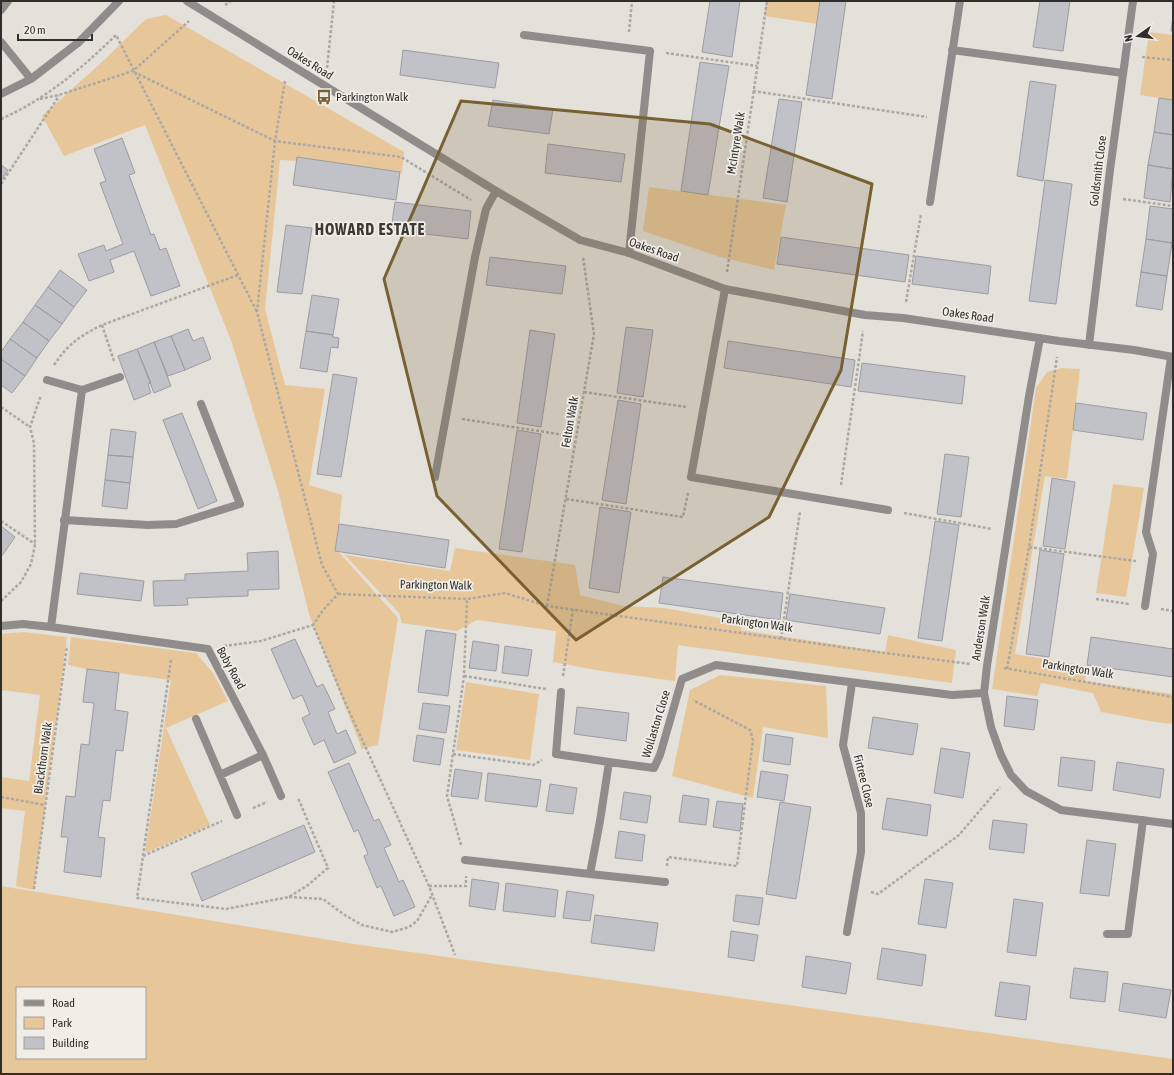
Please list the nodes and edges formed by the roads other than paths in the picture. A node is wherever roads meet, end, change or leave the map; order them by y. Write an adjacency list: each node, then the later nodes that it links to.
1 (8, 1): 6 (street)
2 (119, 1): 11 (street)
3 (187, 1): 13 (street, Oakes Road)
4 (960, 1): 9 (street)
5 (1133, 1): 10 (street, Goldsmith Close)
6 (1, 10)
7 (524, 35): 15 (street)
8 (1, 42): 11 (street)
9 (952, 50): 10 (street); 14 (street)
10 (1123, 73): 18 (street, Goldsmith Close)
11 (31, 79): 12 (street)
12 (1, 94)
13 (496, 191): 15 (street, Oakes Road); 24 (street)
14 (930, 202)
15 (629, 254): 16 (street, Oakes Road)
16 (725, 289): 17 (street, Oakes Road); 25 (street)
17 (1040, 338): 18 (street, Oakes Road); 32 (street, Anderson Walk)
18 (1089, 345): 19 (street, Oakes Road)
19 (1172, 357): 27 (street)
20 (120, 377): 22 (street)
21 (47, 380): 22 (street)
22 (82, 390): 26 (street)
23 (201, 404): 26 (street)
24 (435, 477)
25 (888, 510)
26 (64, 520): 29 (street)
27 (1145, 606)
28 (1, 626): 29 (street, Boby Road)
29 (51, 627): 34 (street, Boby Road)
30 (852, 683): 32 (street); 35 (street, Wollaston Close); 44 (street, Firtree Close)
31 (561, 692): 35 (street, Wollaston Close)
32 (984, 693): 39 (street, Anderson Walk)
33 (196, 719): 36 (street)
34 (263, 754): 36 (street); 37 (street, Boby Road)
35 (609, 762): 42 (street)
36 (220, 775): 38 (street)
37 (281, 796)
38 (237, 815)
39 (1143, 820): 40 (street, Anderson Walk); 45 (street)
40 (1173, 824)
41 (465, 860): 42 (street)
42 (590, 874): 43 (street)
43 (665, 882)
44 (848, 932)
45 (1107, 934)

